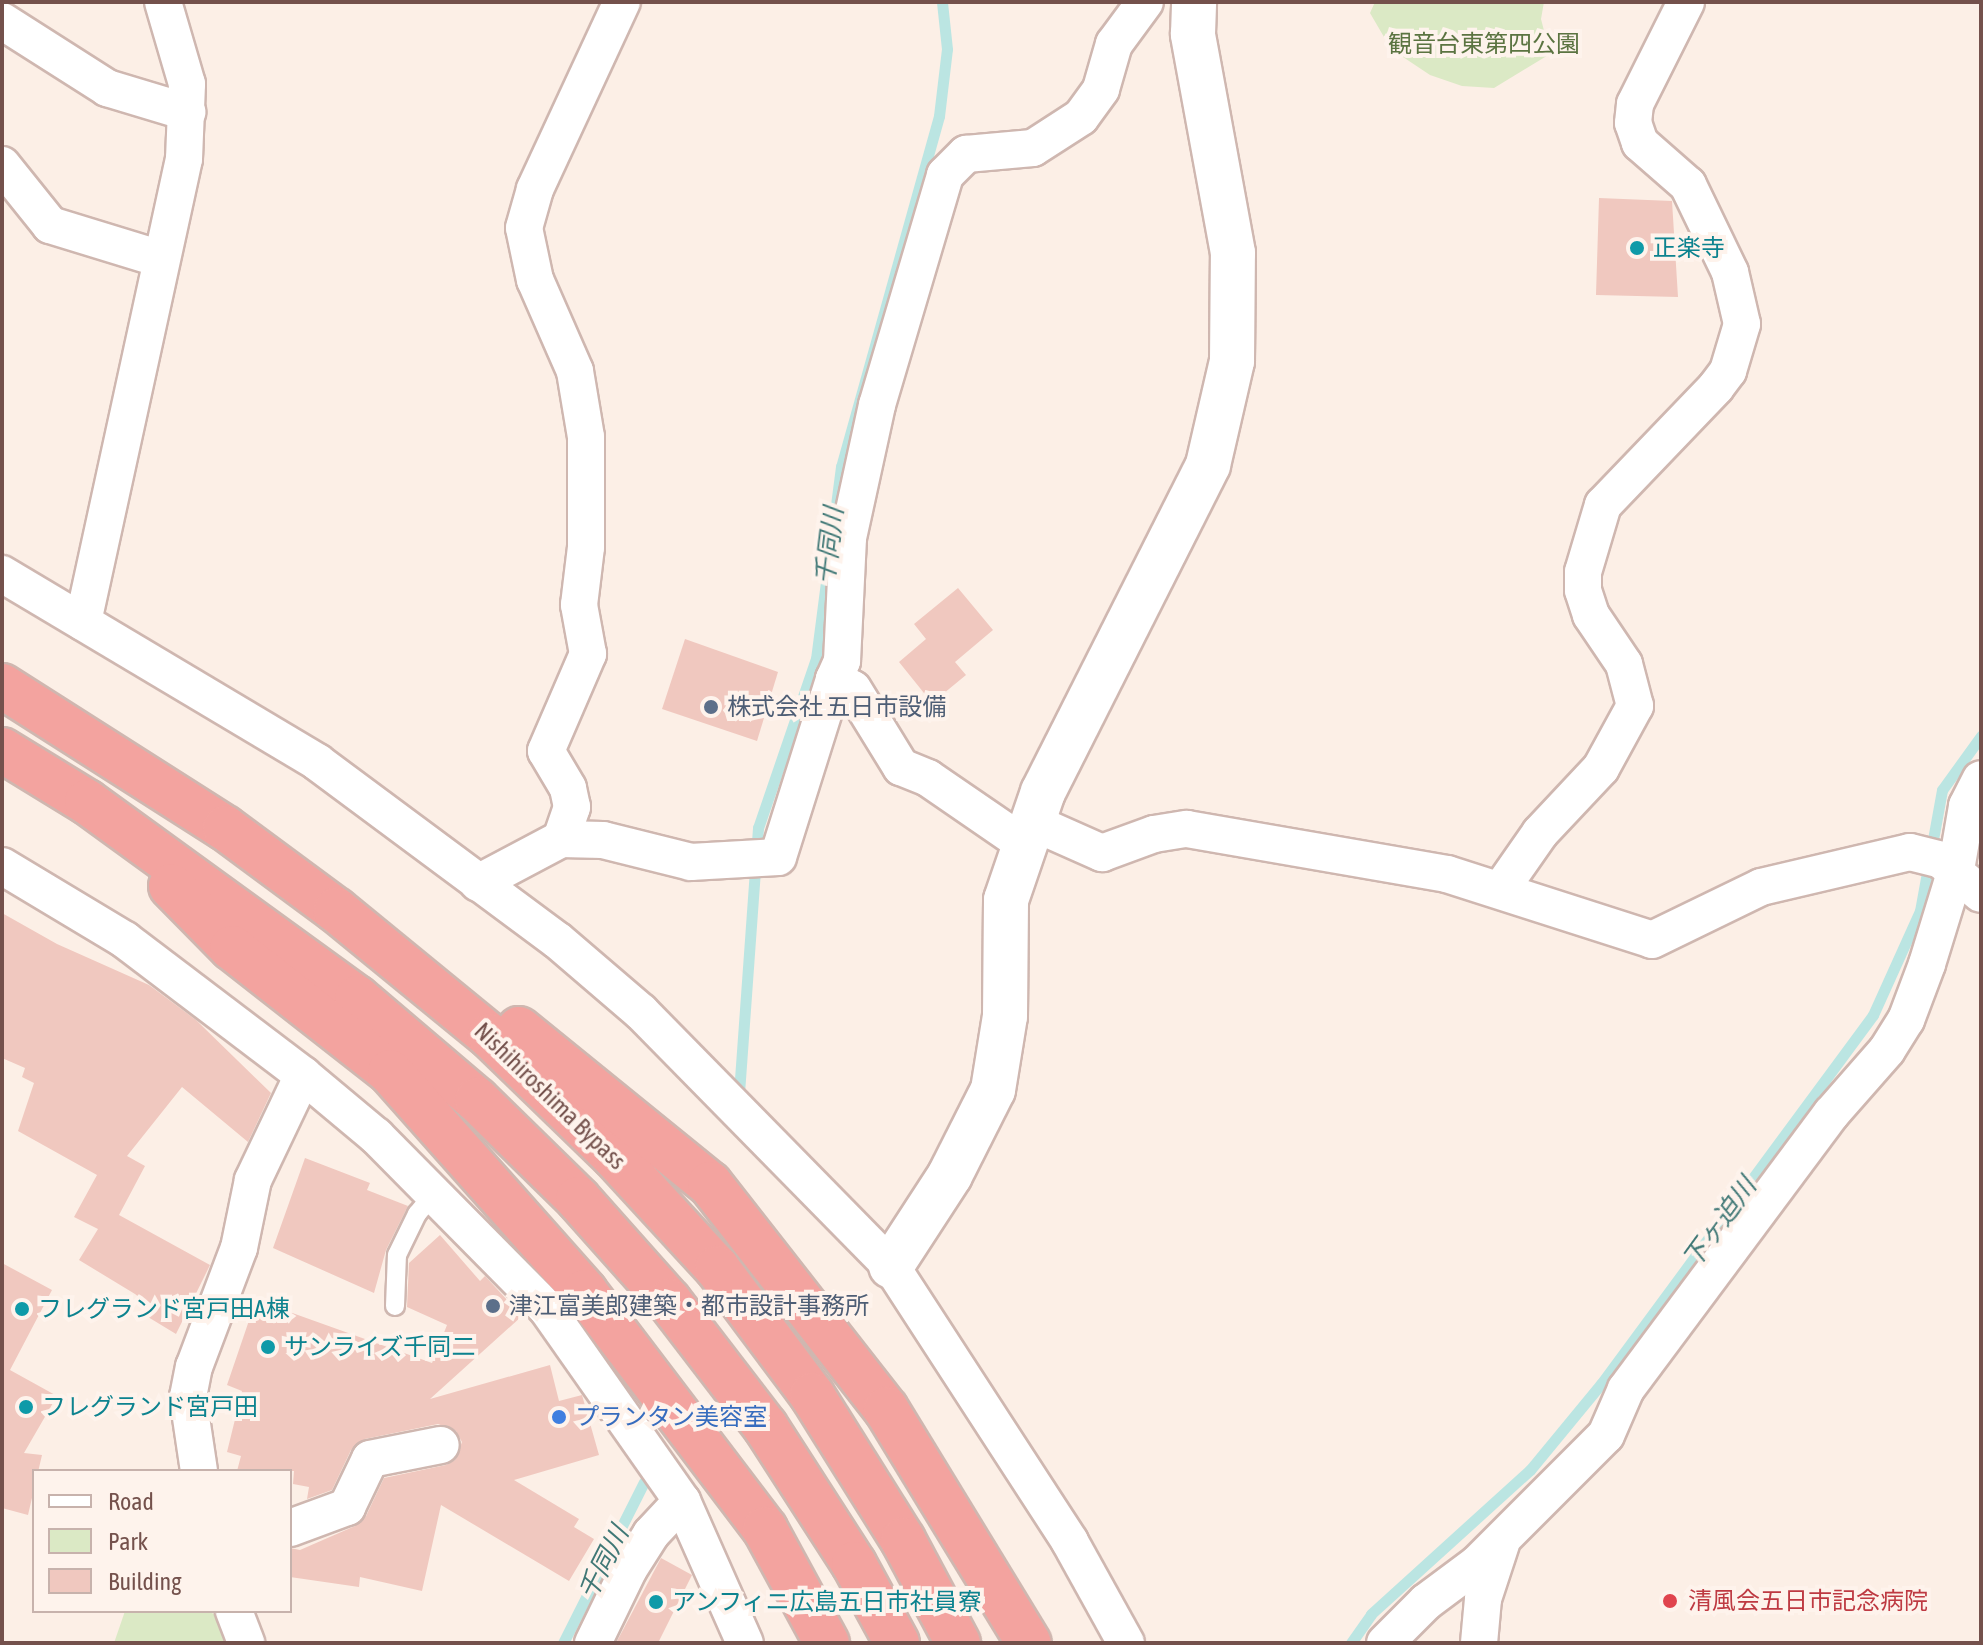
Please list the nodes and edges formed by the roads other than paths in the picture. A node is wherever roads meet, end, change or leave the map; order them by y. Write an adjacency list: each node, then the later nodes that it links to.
1 (163, 2): 7 (street)
2 (622, 2): 18 (street)
3 (1145, 2): 12 (street)
4 (1194, 2): 17 (street)
5 (1686, 2): 22 (street)
6 (10, 15): 7 (street)
7 (187, 112): 9 (street)
8 (2, 165): 9 (street)
9 (161, 259): 11 (street)
10 (2, 574): 11 (street)
11 (83, 622): 21 (street)
12 (834, 679): 17 (street); 18 (street)
13 (2, 686): 23 (highway, Nishihiroshima Bypass)
14 (2, 750): 16 (highway)
15 (1981, 779): 20 (street)
16 (87, 802): 37 (highway); 38 (highway)
17 (1028, 833): 22 (street); 26 (street)
18 (561, 839): 21 (street)
19 (2, 866): 24 (street)
20 (1947, 869): 22 (street); 32 (street)
21 (478, 883): 26 (street)
22 (1501, 889)
23 (336, 910): 39 (highway, Nishihiroshima Bypass); 40 (highway)
24 (303, 1075): 25 (street); 29 (street)
25 (434, 1194): 27 (lane); 30 (street)
26 (891, 1266): 41 (street)
27 (395, 1306)
28 (441, 1445): 31 (street)
29 (199, 1469)
30 (682, 1501): 35 (street); 36 (street)
31 (292, 1527)
32 (1503, 1538): 42 (street); 43 (street)
33 (235, 1613): 34 (street)
34 (246, 1643)
35 (593, 1643)
36 (745, 1643)
37 (827, 1643)
38 (897, 1643)
39 (958, 1643)
40 (1029, 1643)
41 (1126, 1643)
42 (1385, 1643)
43 (1479, 1643)

